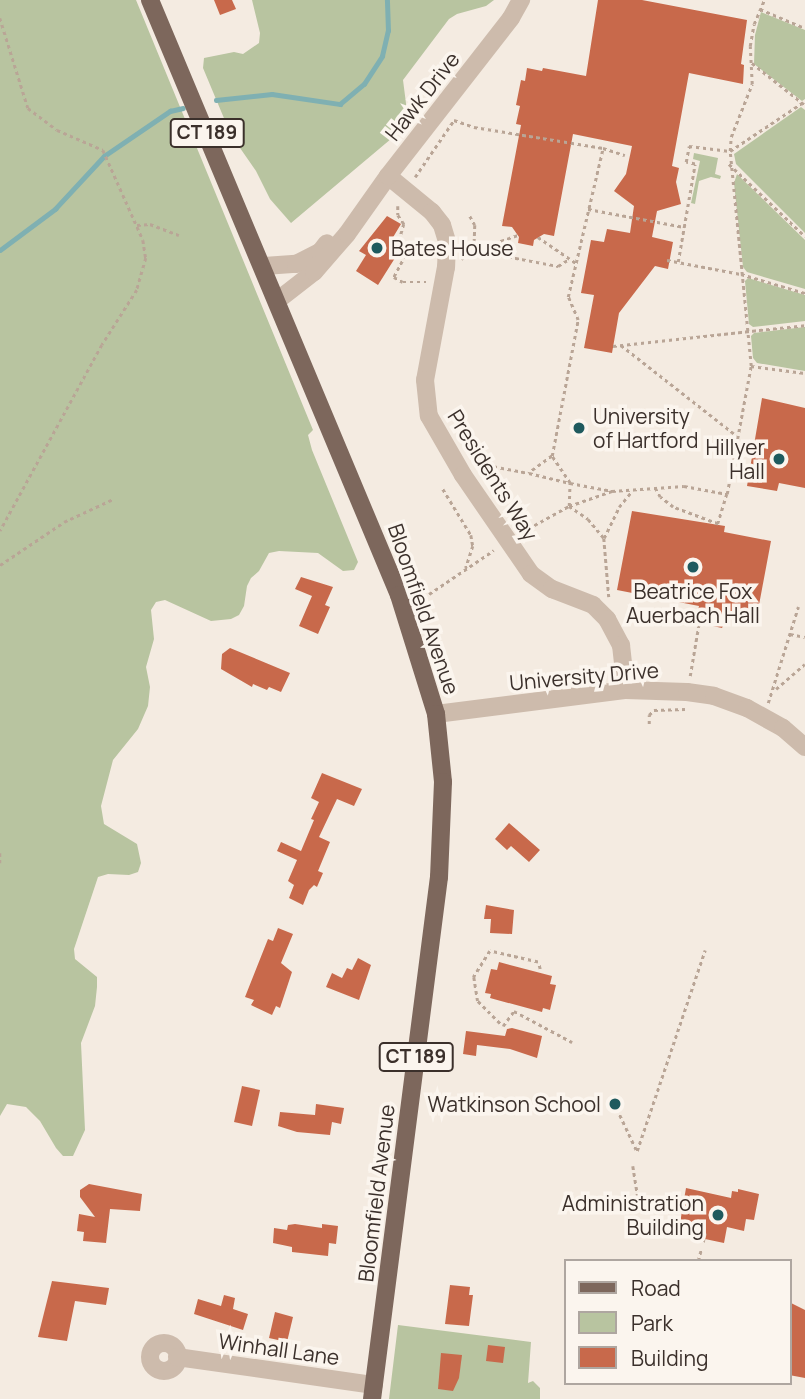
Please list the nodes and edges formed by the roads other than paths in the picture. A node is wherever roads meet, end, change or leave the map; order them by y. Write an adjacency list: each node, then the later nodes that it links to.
1 (150, 0): 5 (main road, Bloomfield Avenue / CT 189)
2 (521, 0): 3 (street, Hawk Drive)
3 (388, 176): 4 (street, Hawk Drive); 7 (street, Presidents Way)
4 (356, 218): 5 (street, Hawk Drive); 6 (street, Hawk Drive)
5 (264, 266): 6 (main road, Bloomfield Avenue / CT 189)
6 (278, 300): 8 (main road, Bloomfield Avenue / CT 189)
7 (626, 690): 8 (street, University Drive); 9 (street, University Drive)
8 (436, 713): 11 (main road, Bloomfield Avenue / CT 189)
9 (805, 747)
10 (177, 1357): 11 (street, Winhall Lane)
11 (373, 1392)

